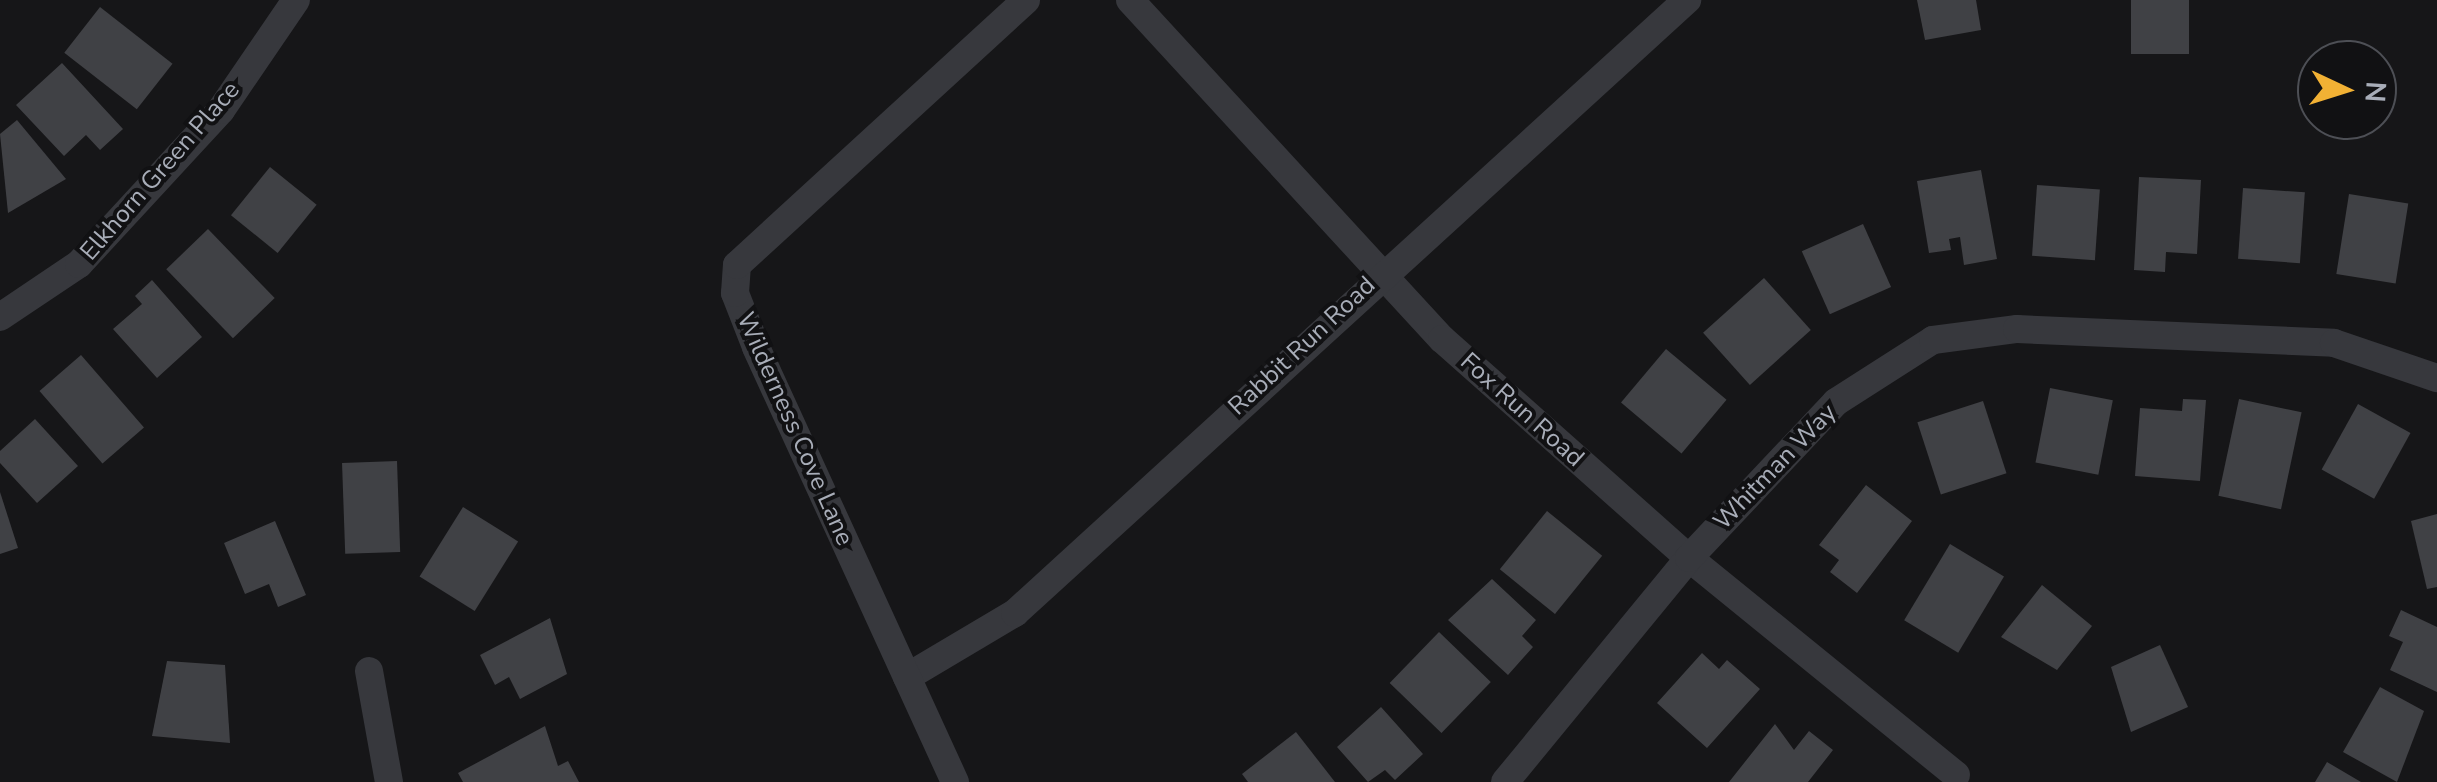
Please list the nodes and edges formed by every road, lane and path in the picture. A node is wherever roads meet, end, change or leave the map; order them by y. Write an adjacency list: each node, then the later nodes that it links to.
1 (296, 0): 6 (street, Elkhorn Green Place)
2 (1026, 0): 10 (street, Wilderness Cove Lane)
3 (1130, 0): 5 (street, Fox Run Road)
4 (1687, 0): 5 (street, Rabbit Run Road)
5 (1381, 272): 8 (street, Fox Run Road); 10 (street, Rabbit Run Road)
6 (0, 317)
7 (2437, 378): 8 (street, Whitman Way)
8 (1689, 558): 11 (street, Fox Run Road); 14 (street, Whitman Way)
9 (370, 671): 12 (street)
10 (907, 677): 13 (street, Wilderness Cove Lane)
11 (1956, 775)
12 (389, 782)
13 (955, 782)
14 (1505, 782)

